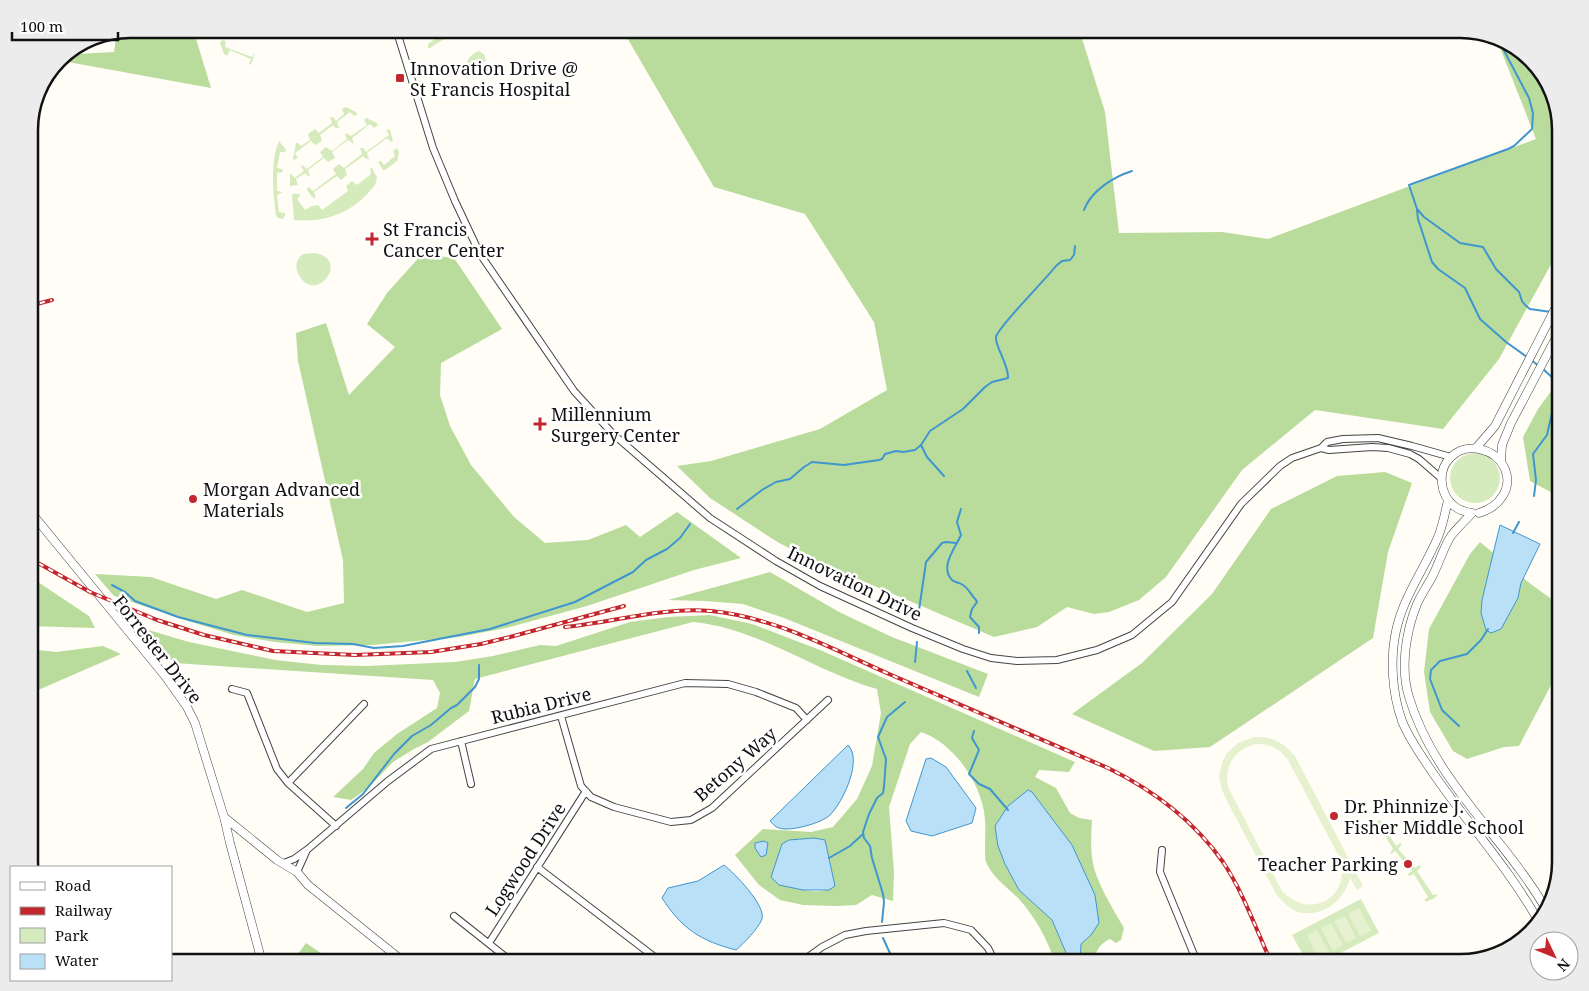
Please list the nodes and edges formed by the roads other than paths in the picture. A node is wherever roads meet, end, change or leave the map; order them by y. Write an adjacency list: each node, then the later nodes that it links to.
1 (399, 38): 4 (street, Innovation Drive)
2 (1551, 316): 5 (street)
3 (1551, 347): 7 (street)
4 (1322, 448): 6 (street, Innovation Drive); 8 (street, Innovation Drive)
5 (1476, 448): 6 (street); 7 (street)
6 (1451, 457): 8 (street)
7 (1501, 462): 10 (street)
8 (1442, 479): 9 (street)
9 (1448, 500): 10 (street); 30 (street)
10 (1476, 513): 29 (street)
11 (38, 521): 21 (street, Forrester Drive)
12 (232, 689): 18 (street)
13 (828, 700): 16 (street, Betony Way)
14 (364, 704): 18 (street)
15 (562, 716): 16 (street, Rubia Drive); 17 (street, Rubia Drive); 20 (street)
16 (807, 720): 20 (street, Betony Way)
17 (461, 741): 19 (street); 22 (street, Rubia Drive)
18 (288, 783): 22 (street)
19 (471, 784)
20 (586, 791): 26 (street, Logwood Drive)
21 (224, 818): 25 (street); 33 (street, Forrester Drive)
22 (336, 826): 23 (street, Rubia Drive)
23 (308, 849): 25 (street, Rubia Drive); 27 (street, Rubia Drive)
24 (1162, 850): 39 (street)
25 (281, 862): 27 (street); 28 (street)
26 (537, 867): 32 (street, Logwood Drive); 36 (street)
27 (297, 872): 28 (street)
28 (308, 885): 34 (street)
29 (1542, 902)
30 (1535, 915)
31 (454, 916): 32 (street)
32 (489, 943): 35 (street)
33 (260, 954)
34 (394, 954)
35 (502, 954)
36 (651, 954)
37 (812, 954): 38 (street)
38 (991, 954)
39 (1194, 954)

